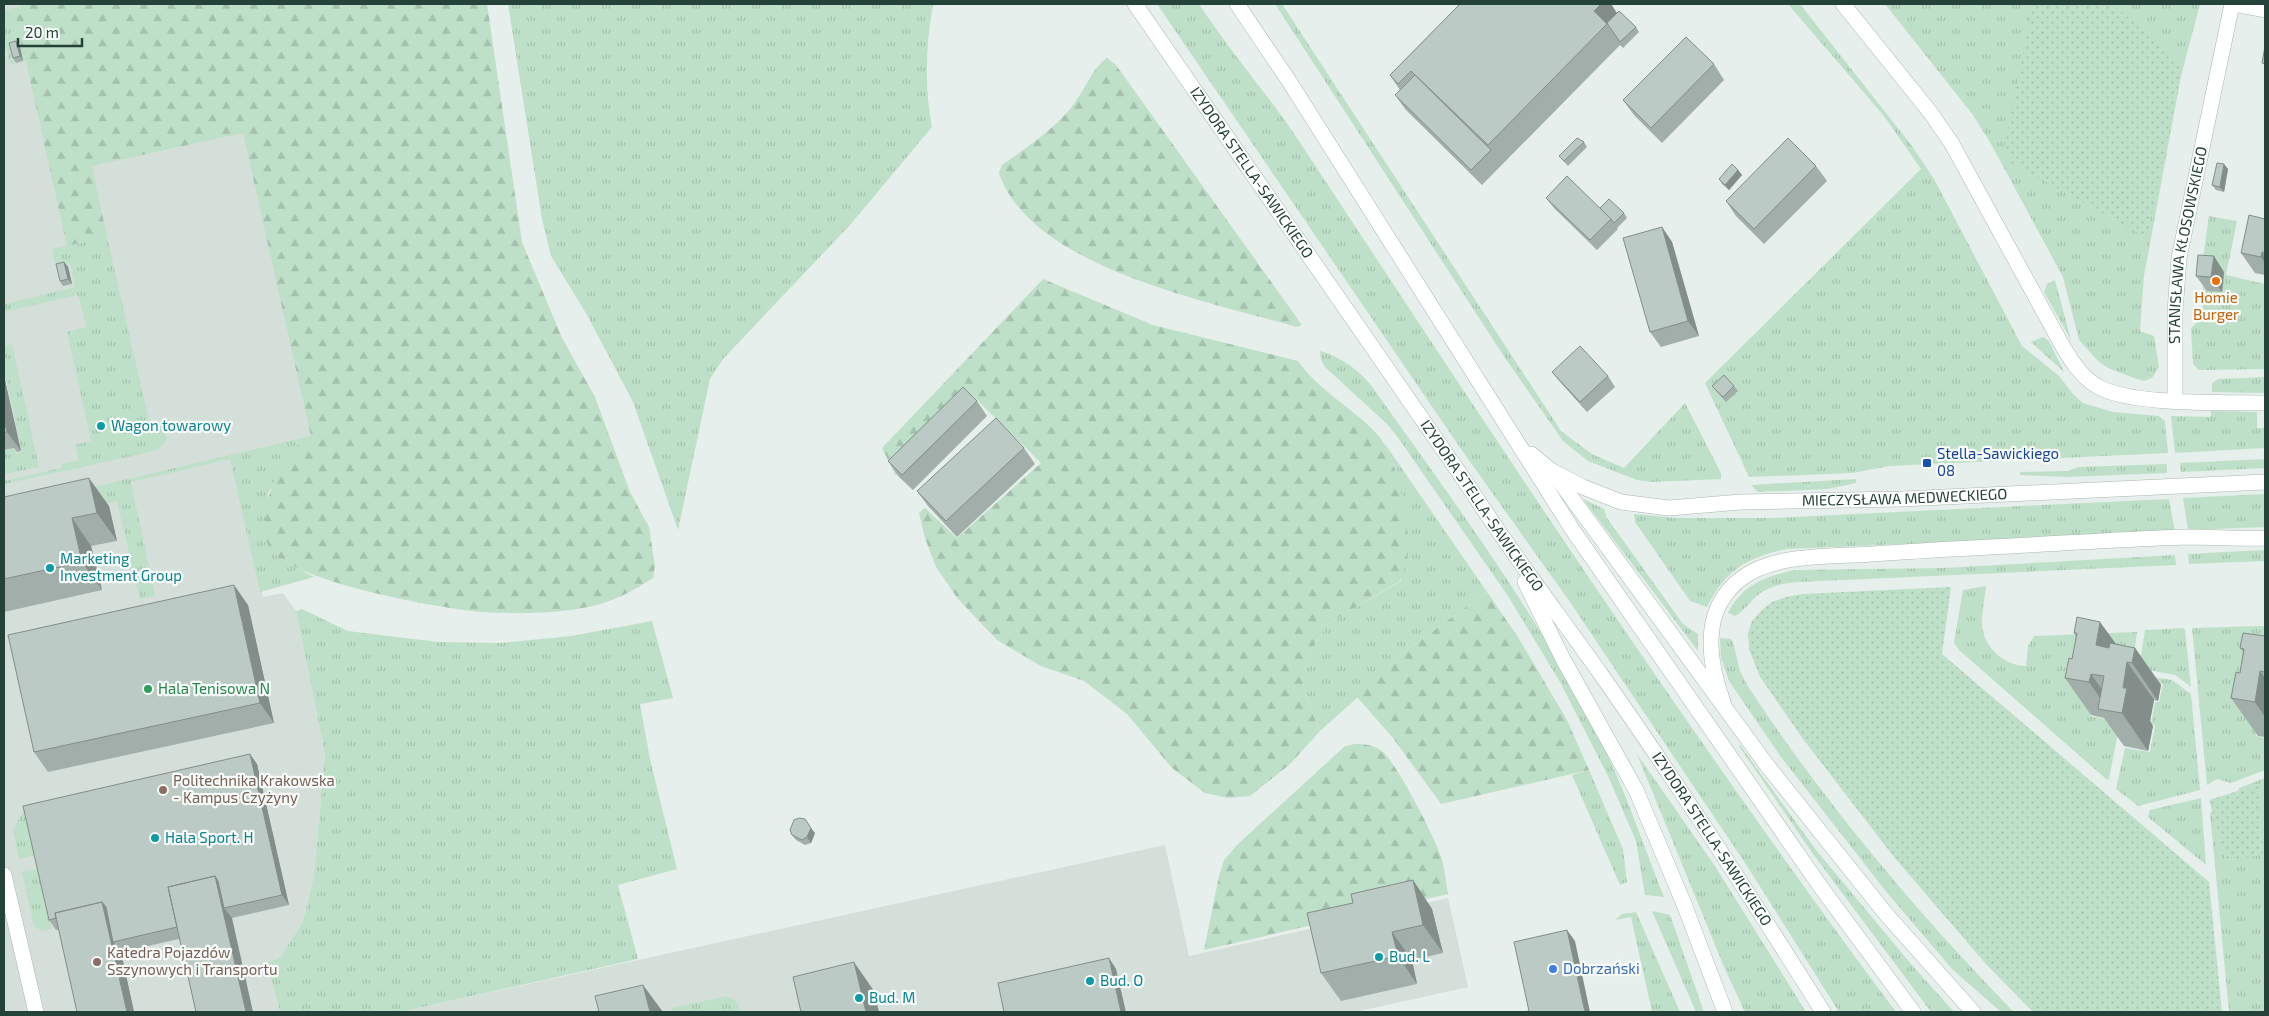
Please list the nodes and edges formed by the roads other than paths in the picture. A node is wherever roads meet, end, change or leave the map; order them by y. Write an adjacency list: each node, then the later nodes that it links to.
1 (1135, 4): 12 (main road, IZYDORA STELLA-SAWICKIEGO)
2 (1238, 4): 8 (main road)
3 (1843, 4): 6 (main road)
4 (2232, 4): 5 (main road); 6 (main road, STANISŁAWA KŁOSOWSKIEGO)
5 (2265, 10)
6 (2175, 400): 7 (main road)
7 (2265, 403)
8 (1522, 447): 9 (main road); 18 (main road)
9 (1552, 471): 10 (main road, MIECZYSŁAWA MEDWECKIEGO); 13 (main road)
10 (2265, 482)
11 (2265, 538): 13 (main road)
12 (1504, 541): 16 (main road); 17 (main road, IZYDORA STELLA-SAWICKIEGO)
13 (1725, 706): 19 (main road)
14 (4, 876): 15 (main road)
15 (36, 1012)
16 (1725, 1012)
17 (1823, 1012)
18 (1913, 1012)
19 (1973, 1012)

